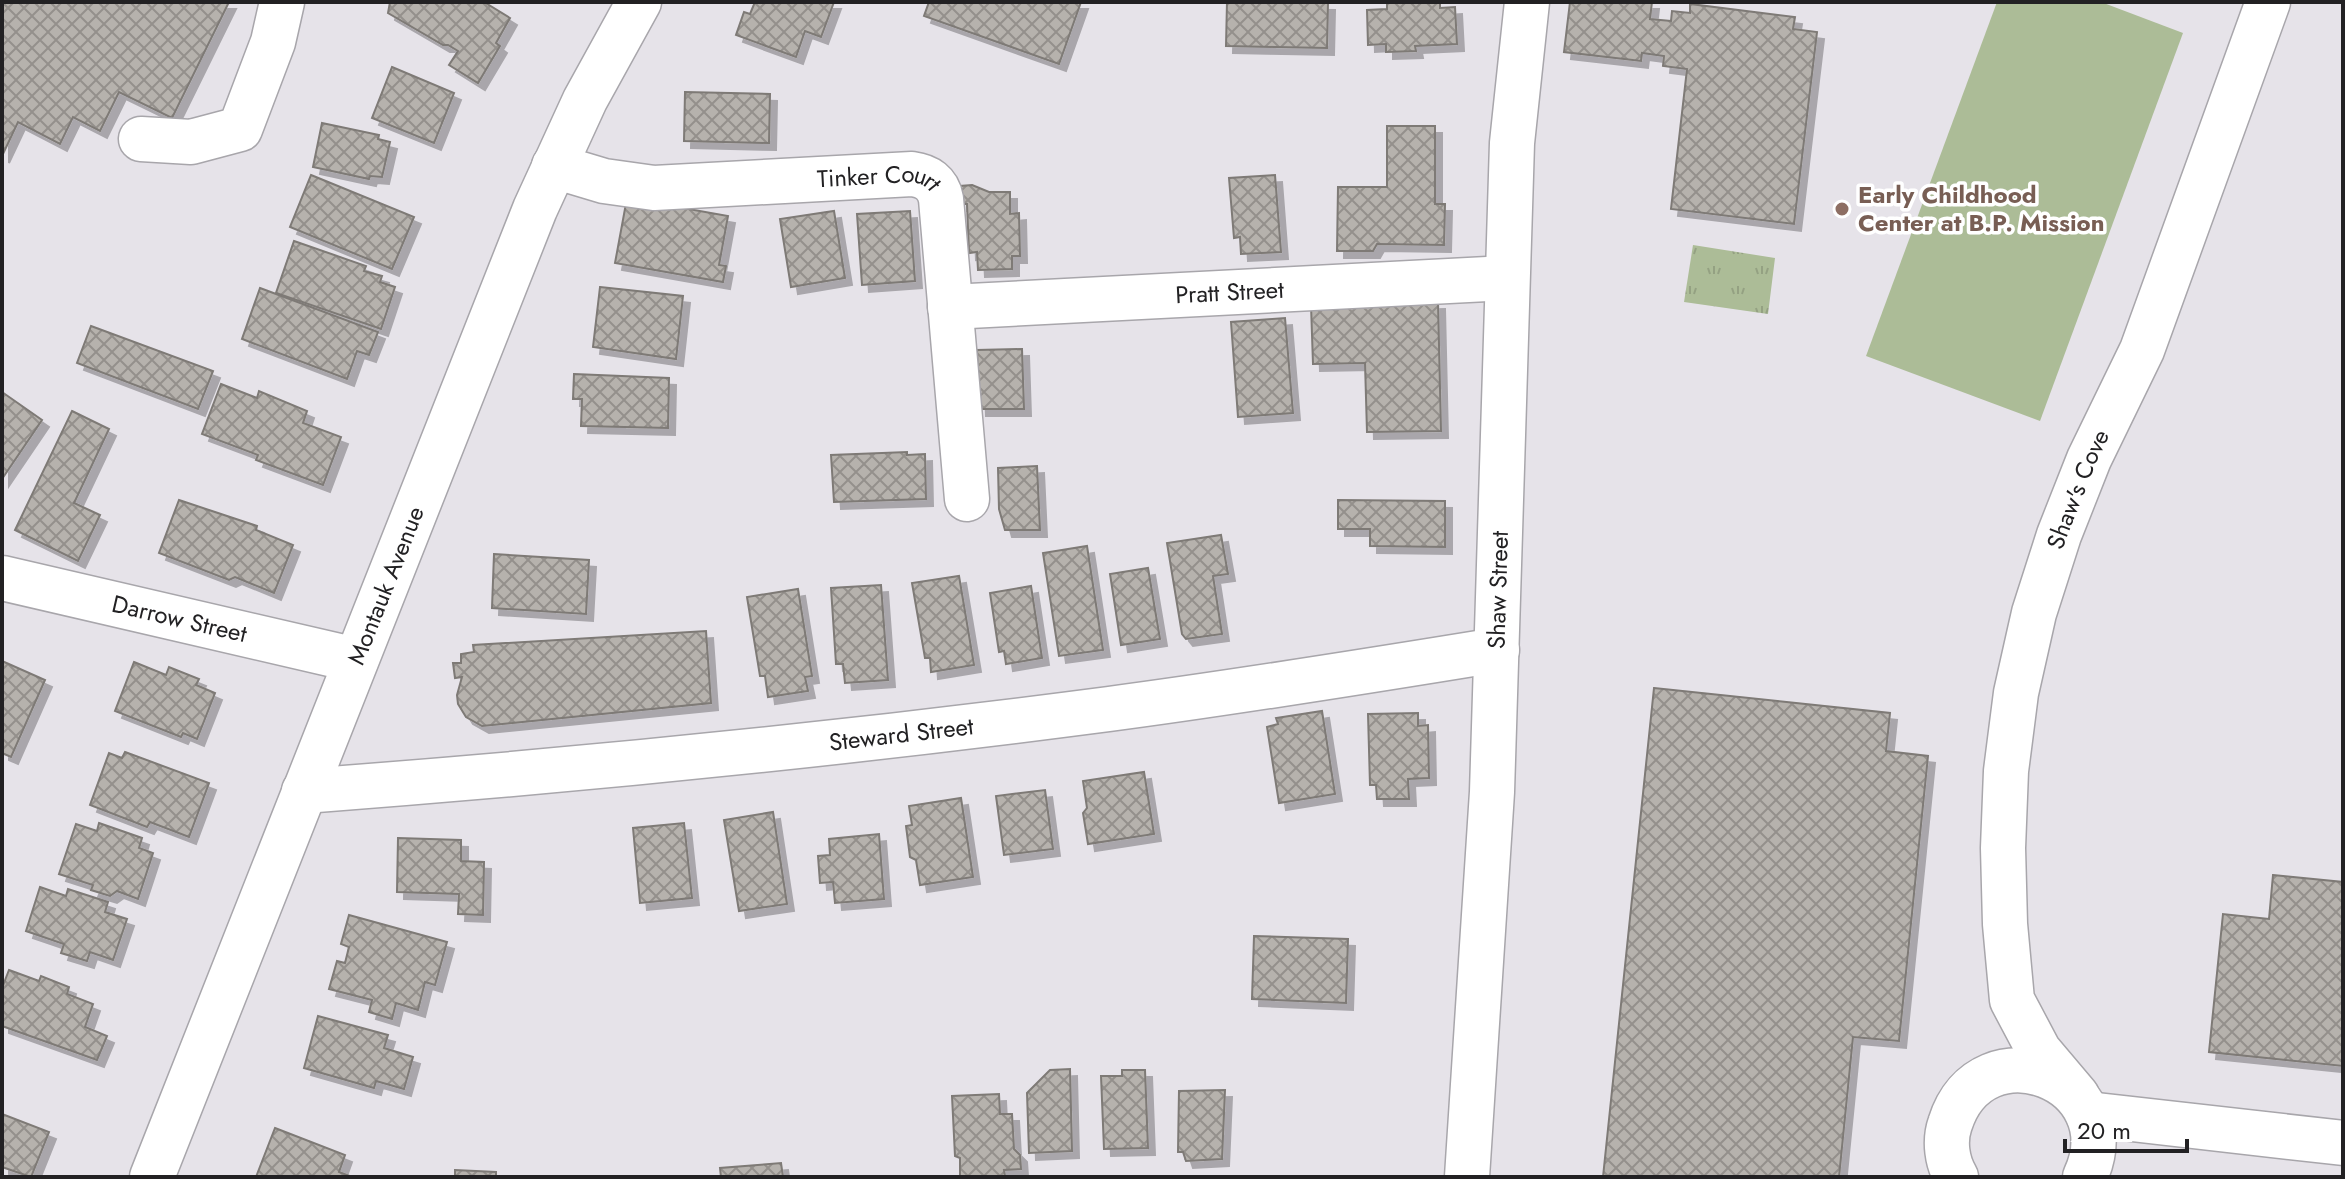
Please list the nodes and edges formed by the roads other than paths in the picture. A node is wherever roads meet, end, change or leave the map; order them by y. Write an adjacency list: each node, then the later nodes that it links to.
1 (282, 2): 5 (street)
2 (639, 2): 6 (street, Montauk Avenue)
3 (1527, 2): 7 (street, Shaw Street)
4 (2268, 2): 14 (street, Shaw's Cove)
5 (141, 139)
6 (554, 166): 8 (street, Tinker Court); 12 (street, Montauk Avenue)
7 (1507, 278): 8 (street, Pratt Street); 11 (street, Shaw Street)
8 (950, 307): 9 (street, Tinker Court)
9 (967, 499)
10 (2, 578): 12 (street, Darrow Street)
11 (1497, 650): 13 (street, Steward Street); 20 (street, Shaw Street)
12 (356, 660): 13 (street, Montauk Avenue)
13 (304, 791): 19 (street, Montauk Avenue)
14 (2012, 1000): 15 (street, Shaw's Cove); 16 (street, Shaw's Cove)
15 (1965, 1093): 16 (street); 21 (street, Shaw's Cove)
16 (2082, 1105): 17 (street); 18 (street)
17 (2343, 1143)
18 (2094, 1176)
19 (152, 1177)
20 (1467, 1177)
21 (1956, 1177)

